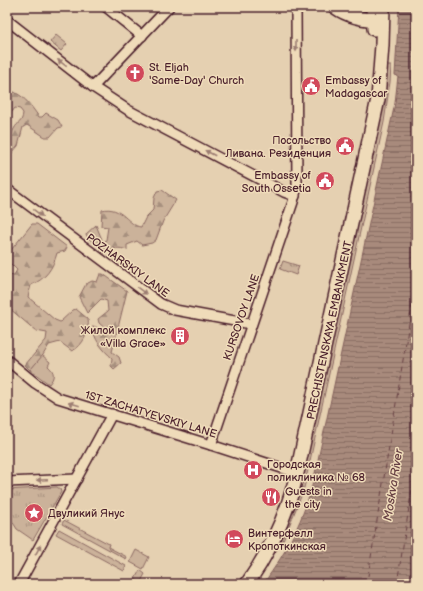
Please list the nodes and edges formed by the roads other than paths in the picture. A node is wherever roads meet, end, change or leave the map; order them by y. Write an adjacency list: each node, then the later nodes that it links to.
1 (106, 7): 9 (street)
2 (169, 7): 9 (street)
3 (296, 7): 12 (street, KURSOVOY LANE, one-way to 12)
4 (335, 7): 8 (main road)
5 (373, 7): 8 (main road, PRECHISTENSKAYA EMBANKMENT)
6 (383, 7): 8 (main road, PRECHISTENSKAYA EMBANKMENT)
7 (7, 20): 10 (street, one-way to 7)
8 (378, 20): 17 (main road, PRECHISTENSKAYA EMBANKMENT)
9 (142, 36): 10 (street)
10 (93, 87): 12 (street, one-way to 10)
11 (7, 189): 13 (street, POZHARSKIY LANE, one-way to 13)
12 (295, 196): 13 (street, KURSOVOY LANE)
13 (251, 324): 16 (street, KURSOVOY LANE)
14 (7, 360): 15 (street, 1ST ZACHATYEVSKIY LANE, one-way to 14)
15 (112, 414): 16 (street, 1ST ZACHATYEVSKIY LANE); 18 (street)
16 (211, 445): 17 (street, 1ST ZACHATYEVSKIY LANE)
17 (297, 473): 21 (main road, PRECHISTENSKAYA EMBANKMENT)
18 (77, 479): 19 (street, one-way to 19); 20 (street, one-way to 18)
19 (7, 482)
20 (19, 584)
21 (247, 584)

